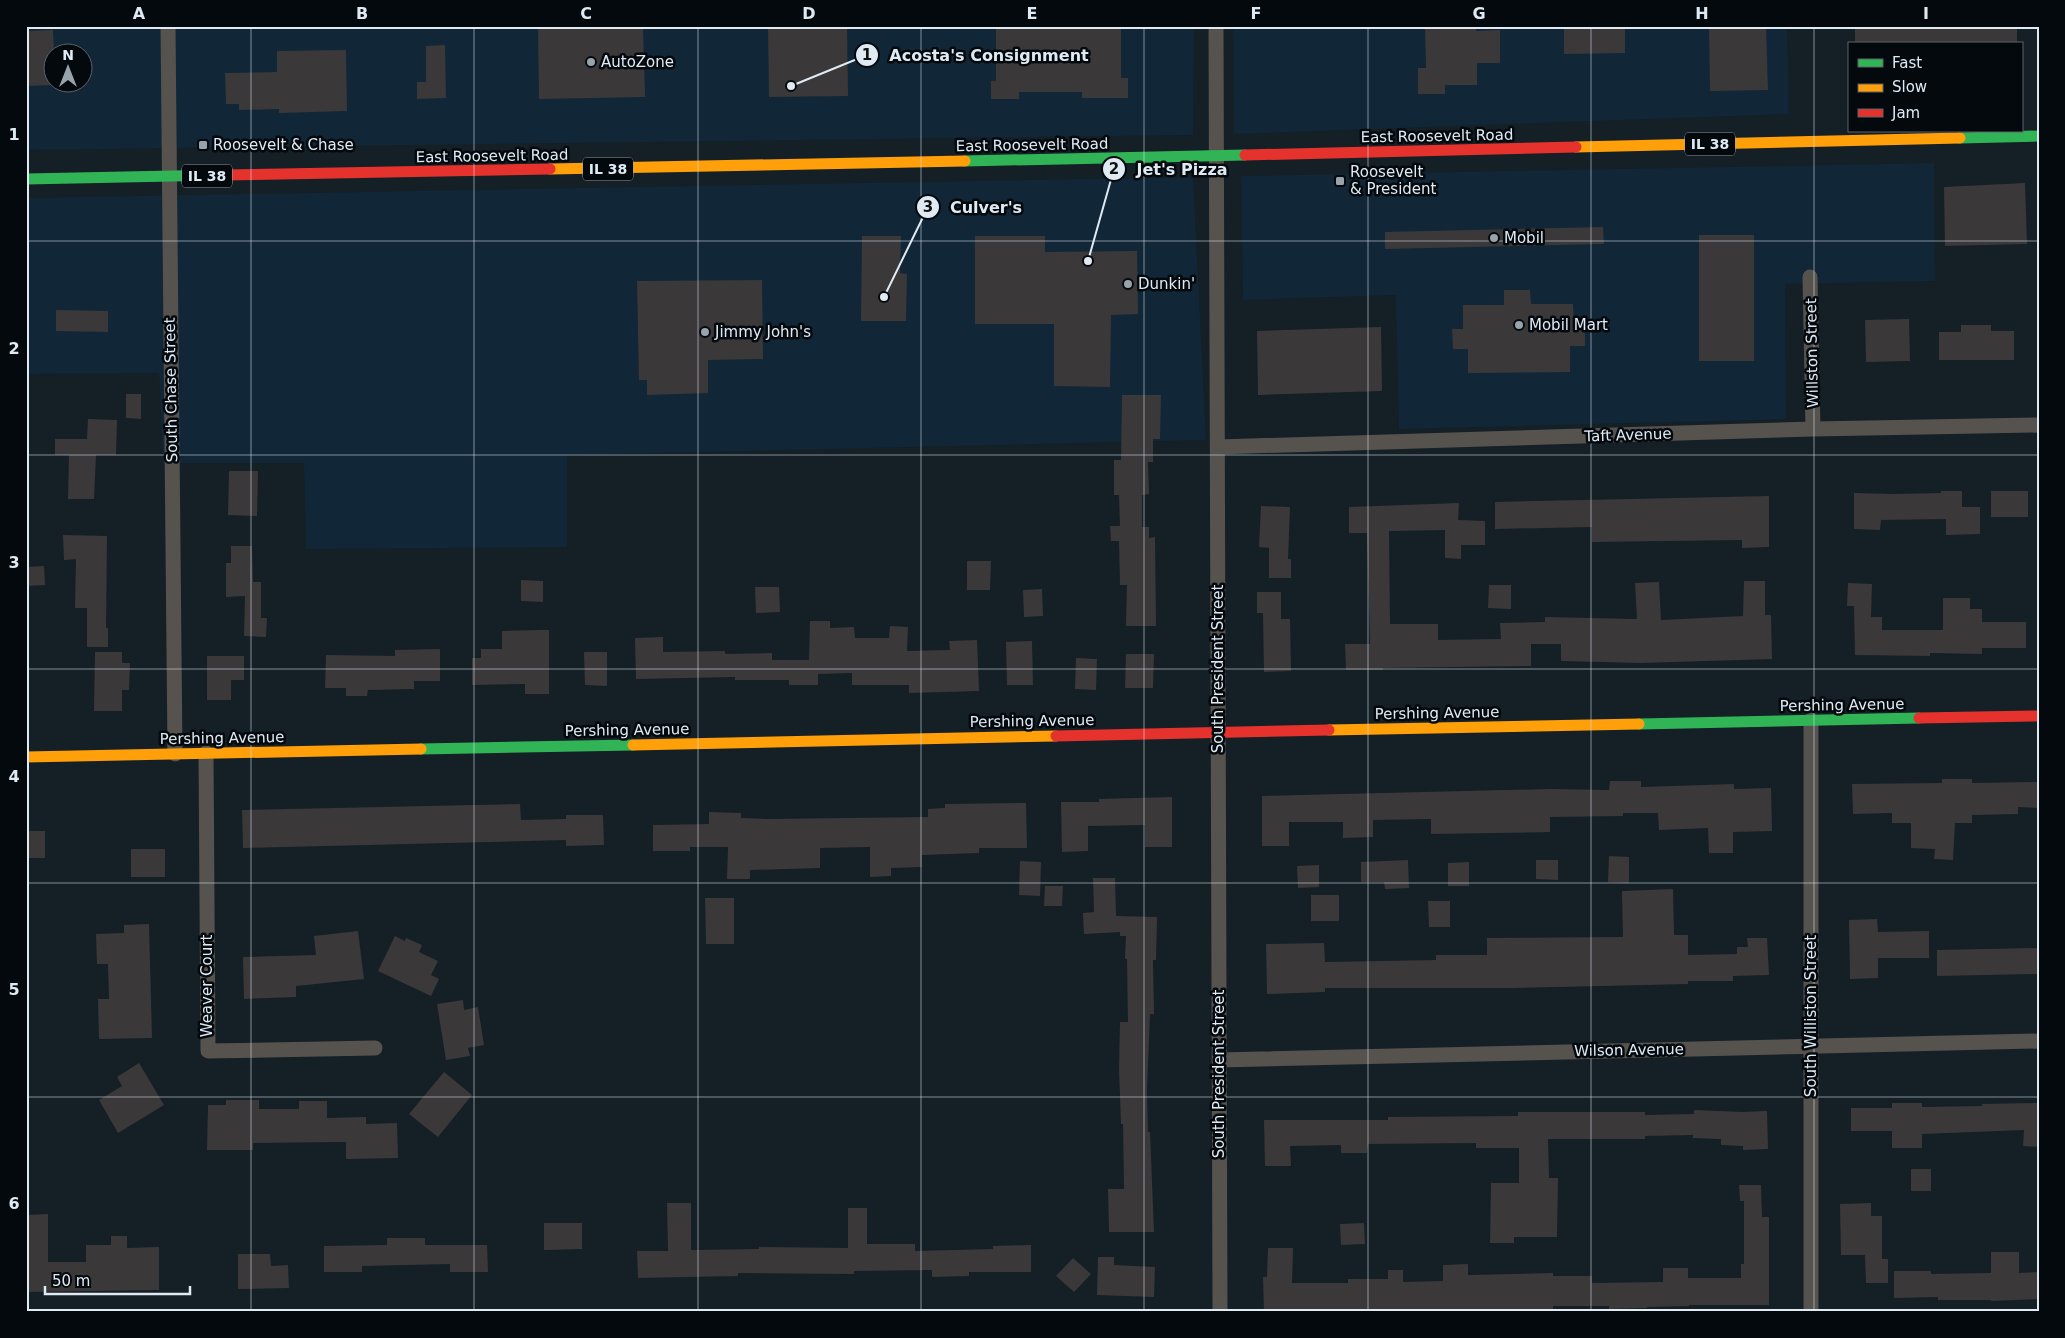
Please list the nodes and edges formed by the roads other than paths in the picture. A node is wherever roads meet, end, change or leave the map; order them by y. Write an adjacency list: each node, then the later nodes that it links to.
1 (168, 26): 5 (street, South Chase Street)
2 (1216, 26): 4 (street, South President Street)
3 (2039, 136): 4 (street, East Roosevelt Road / IL 38)
4 (1217, 156): 5 (street, East Roosevelt Road / IL 38); 10 (street, South President Street)
5 (169, 177): 6 (street, East Roosevelt Road / IL 38); 15 (street, South Chase Street)
6 (26, 179)
7 (1810, 277): 9 (street, Willston Street)
8 (2039, 426): 9 (street, Taft Avenue)
9 (1813, 429): 10 (street, Taft Avenue)
10 (1218, 447): 13 (street, South President Street)
11 (2039, 716): 12 (street, Pershing Avenue)
12 (1811, 720): 13 (street, Pershing Avenue); 18 (street, South Williston Street)
13 (1218, 732): 14 (street, Pershing Avenue); 20 (street, South President Street)
14 (206, 753): 15 (street, Pershing Avenue); 19 (street, Weaver Court)
15 (175, 754): 16 (street, Pershing Avenue)
16 (26, 757)
17 (2039, 1041): 18 (street, Wilson Avenue)
18 (1811, 1046): 20 (street, Wilson Avenue); 22 (street, South Williston Street)
19 (375, 1048)
20 (1219, 1060): 21 (street, South President Street)
21 (1220, 1312)
22 (1811, 1312)

